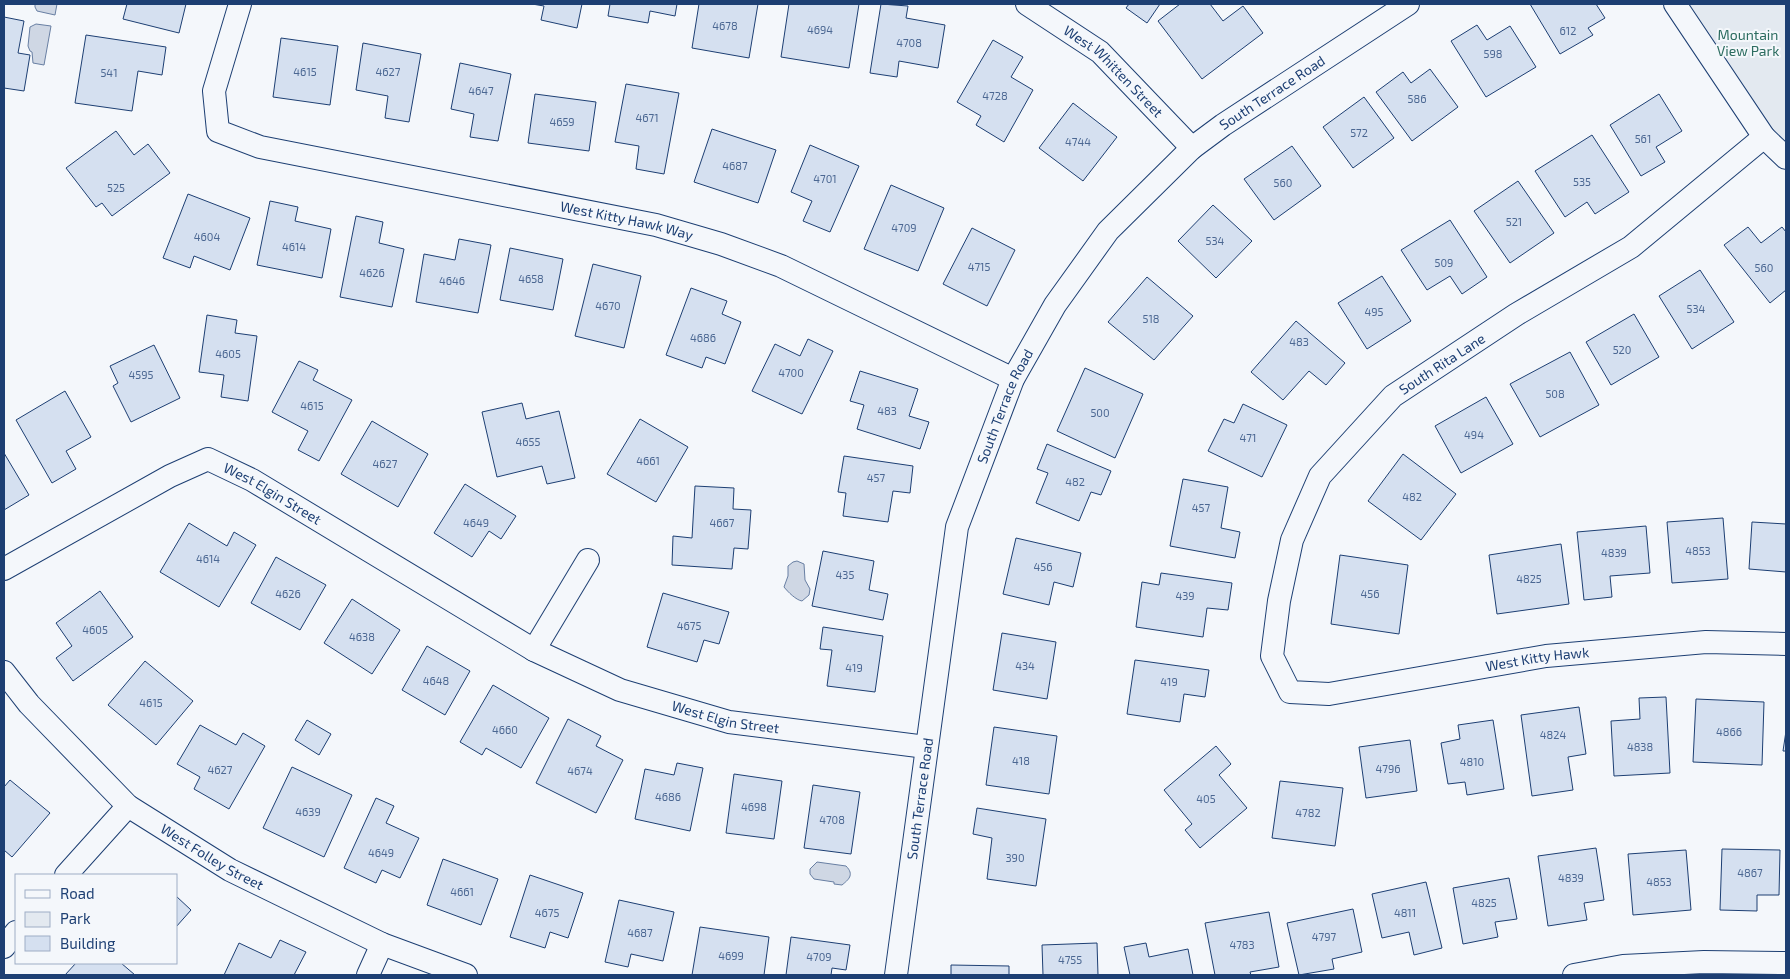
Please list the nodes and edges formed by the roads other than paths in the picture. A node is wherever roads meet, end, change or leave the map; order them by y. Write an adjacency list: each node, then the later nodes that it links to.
1 (240, 4): 8 (street, West Kitty Hawk Way)
2 (1027, 4): 6 (street, West Whitten Street)
3 (1408, 4): 6 (street, South Terrace Road)
4 (1675, 4): 5 (street)
5 (1764, 137): 7 (street); 14 (street, South Rita Lane)
6 (1192, 148): 8 (street, South Terrace Road)
7 (1786, 158)
8 (1013, 379): 15 (street, South Terrace Road)
9 (588, 560): 12 (street)
10 (4, 569): 12 (street, West Elgin Street)
11 (1786, 644): 14 (street, West Kitty Hawk)
12 (534, 650): 15 (street, West Elgin Street)
13 (4, 672): 16 (street, West Folley Street)
14 (1290, 692)
15 (926, 747): 24 (street, South Terrace Road)
16 (128, 806): 17 (street); 19 (street, West Folley Street)
17 (67, 874)
18 (15, 933): 20 (street)
19 (382, 944): 22 (street); 23 (street, West Folley Street)
20 (4, 946)
21 (1786, 963): 25 (street)
22 (368, 975)
23 (466, 975)
24 (896, 975)
25 (1574, 975)

